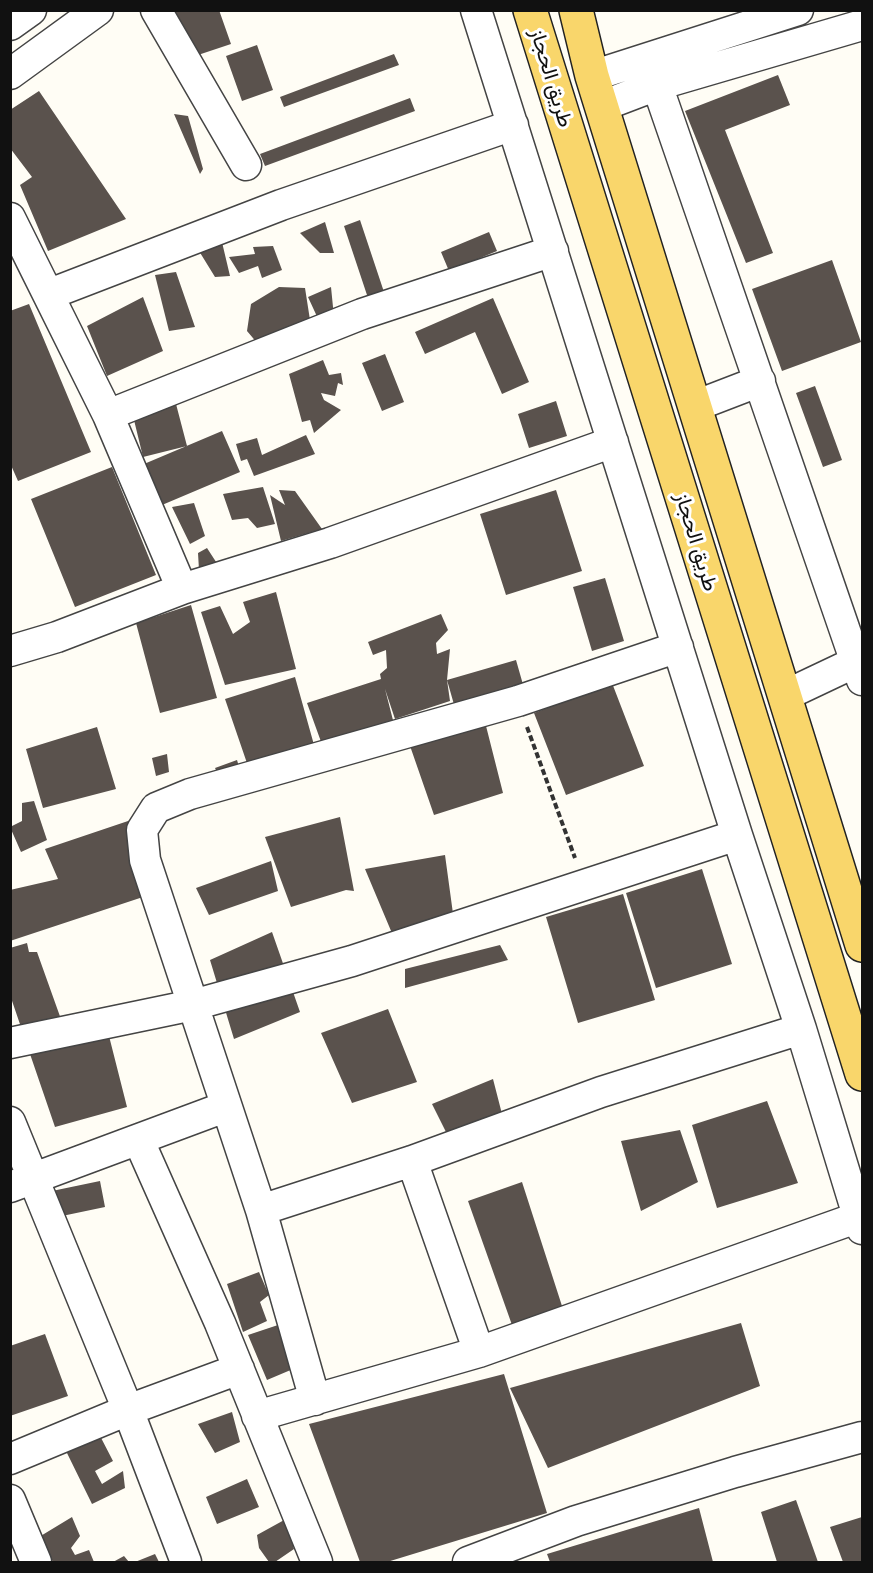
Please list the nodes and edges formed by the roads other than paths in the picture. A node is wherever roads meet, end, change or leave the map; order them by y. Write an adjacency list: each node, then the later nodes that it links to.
1 (31, 10): 8 (street)
2 (98, 10): 10 (street)
3 (156, 10): 15 (street)
4 (476, 10): 14 (street)
5 (530, 10): 33 (main road, طريق الحجاز)
6 (576, 10): 11 (main road, طريق الحجاز)
7 (798, 10): 11 (street)
8 (10, 25)
9 (862, 26): 12 (street)
10 (10, 74)
11 (592, 76): 13 (main road, طريق الحجاز)
12 (657, 85): 13 (street); 19 (street)
13 (602, 106): 20 (main road, طريق الحجاز)
14 (513, 125): 17 (street); 18 (street)
15 (246, 165)
16 (10, 218): 18 (street)
17 (553, 251): 21 (street); 22 (street)
18 (50, 294): 21 (street)
19 (760, 381): 20 (street); 26 (street)
20 (695, 406): 27 (main road, طريق الحجاز)
21 (108, 415): 23 (street)
22 (613, 442): 23 (street); 24 (street)
23 (182, 589): 25 (street)
24 (678, 647): 28 (street); 30 (street)
25 (10, 651)
26 (861, 667): 27 (street)
27 (786, 695): 29 (main road, طريق الحجاز)
28 (737, 835): 30 (street); 31 (street)
29 (862, 945)
30 (194, 1005): 32 (street); 34 (street)
31 (801, 1029): 37 (street); 40 (street)
32 (10, 1042)
33 (862, 1074)
34 (225, 1107): 36 (street); 39 (street)
35 (10, 1122): 38 (street)
36 (139, 1141): 38 (street); 42 (street)
37 (412, 1161): 39 (street); 41 (street)
38 (22, 1182): 44 (street)
39 (261, 1210): 43 (street)
40 (861, 1223): 41 (street)
41 (478, 1352): 43 (street)
42 (239, 1369): 44 (street); 45 (street)
43 (315, 1400): 45 (street)
44 (128, 1410): 47 (street); 51 (street)
45 (257, 1416): 52 (street)
46 (862, 1437): 49 (street)
47 (10, 1459)
48 (10, 1500): 50 (street)
49 (487, 1559)
50 (36, 1563)
51 (186, 1563)
52 (316, 1563)

